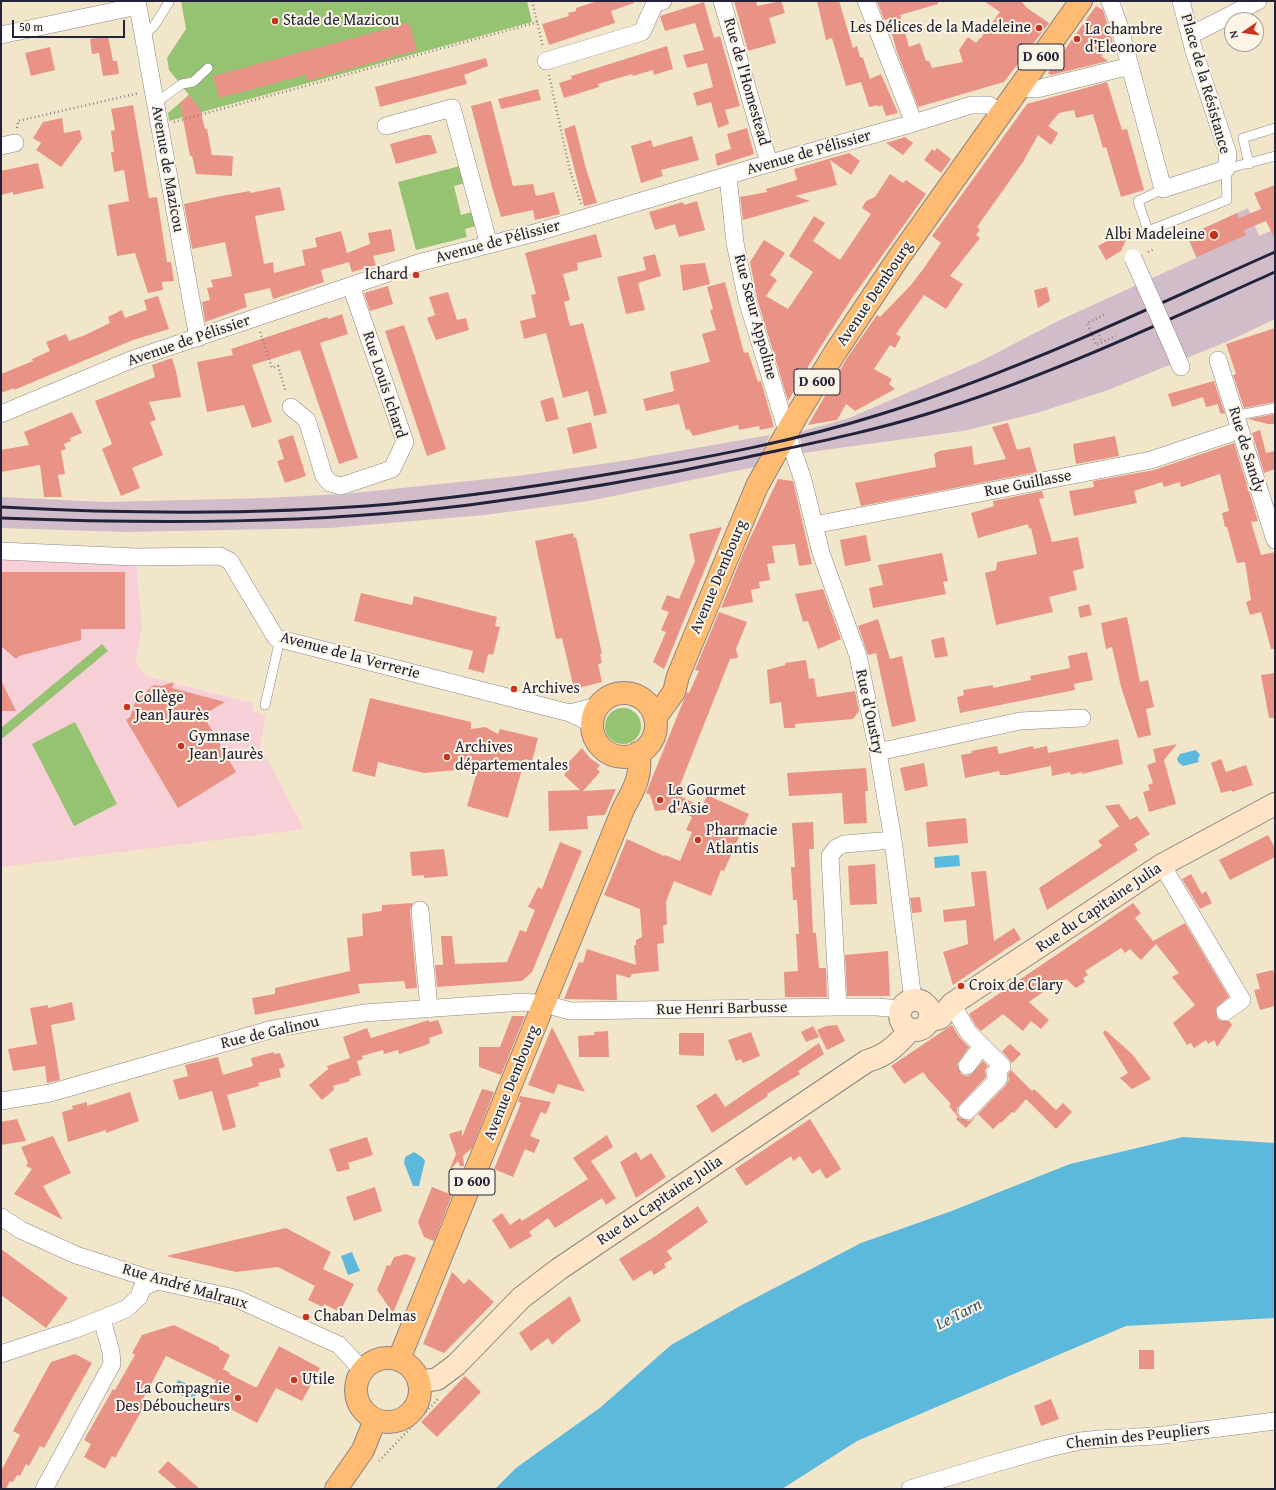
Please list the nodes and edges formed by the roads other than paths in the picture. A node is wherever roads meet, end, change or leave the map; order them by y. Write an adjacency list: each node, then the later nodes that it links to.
1 (663, 1): 13 (street)
2 (722, 1): 23 (street, Rue de l'Homestead)
3 (866, 1): 19 (street)
4 (1081, 1): 16 (main road, Avenue Dembourg / D 600)
5 (1110, 1): 14 (street)
6 (1180, 1): 12 (street, Place de la Résistance)
7 (1258, 1): 12 (street)
8 (169, 2): 11 (lane)
9 (137, 3): 10 (street); 11 (street, Avenue de Mazicou)
10 (1, 35)
11 (144, 35): 17 (street, Avenue de Mazicou)
12 (1191, 35): 25 (street, Place de la Résistance)
13 (546, 62)
14 (1130, 66): 16 (street); 27 (street)
15 (208, 68): 17 (lane)
16 (1020, 88): 18 (main road, Avenue Dembourg / D 600)
17 (154, 97): 31 (street, Avenue de Mazicou)
18 (1001, 114): 19 (street, Avenue de Pélissier); 38 (main road, Avenue Dembourg / D 600)
19 (914, 123): 23 (street, Avenue de Pélissier)
20 (386, 126): 28 (street)
21 (1275, 128): 24 (lane)
22 (1275, 156): 24 (lane)
23 (769, 163): 26 (street, Avenue de Pélissier)
24 (1249, 164): 25 (lane)
25 (1226, 169): 27 (street, Place de la Résistance); 27 (lane)
26 (728, 176): 28 (street, Avenue de Pélissier); 38 (street, Rue Sœur Appoline)
27 (1163, 189)
28 (489, 245): 30 (street, Avenue de Pélissier)
29 (1133, 258): 33 (street, bridge)
30 (351, 286): 31 (street, Avenue de Pélissier); 34 (street, Rue Louis Ichard)
31 (198, 338): 36 (street, Avenue de Pélissier)
32 (1218, 360): 37 (street, Rue de Sandy)
33 (1181, 367)
34 (291, 407)
35 (1275, 408): 37 (lane)
36 (1, 414)
37 (1242, 422): 39 (street, Rue Guillasse); 40 (street, Rue de Sandy)
38 (787, 432): 39 (street, Rue d'Oustry); 43 (main road, Avenue Dembourg / D 600)
39 (814, 525): 51 (street, Rue d'Oustry)
40 (1275, 540)
41 (1, 551): 42 (street, Avenue de la Verrerie)
42 (280, 639): 45 (lane); 47 (street, Avenue de la Verrerie)
43 (678, 676): 44 (main road, Avenue Dembourg / D 600); 48 (main road, Avenue Dembourg / D 600)
44 (641, 698): 46 (main road); 48 (main road)
45 (265, 705)
46 (597, 706): 47 (street, Avenue de la Verrerie); 50 (main road)
47 (570, 712): 50 (street, Avenue de la Verrerie)
48 (655, 718): 52 (main road)
49 (1082, 718): 51 (street)
50 (592, 728): 53 (main road)
51 (878, 752): 56 (street, Rue d'Oustry)
52 (638, 754): 53 (main road); 55 (main road, Avenue Dembourg / D 600)
53 (615, 756): 55 (main road, Avenue Dembourg / D 600)
54 (1275, 804): 57 (street, Rue du Capitaine Julia)
55 (624, 807): 59 (main road, Avenue Dembourg / D 600)
56 (892, 840): 61 (street); 64 (street, Rue d'Oustry)
57 (1162, 865): 60 (street, Rue du Capitaine Julia); 63 (street)
58 (420, 910): 62 (street)
59 (545, 1004): 61 (street, Rue Henri Barbusse); 62 (street, Rue de Galinou); 73 (main road, Avenue Dembourg / D 600)
60 (952, 1004): 64 (street, Rue du Capitaine Julia); 65 (street)
61 (838, 1007): 64 (street, Rue Henri Barbusse)
62 (429, 1009): 67 (street, Rue de Galinou)
63 (1225, 1012)
64 (914, 1015): 75 (street, Rue du Capitaine Julia)
65 (982, 1046): 66 (street); 68 (street)
66 (967, 1066)
67 (1, 1101)
68 (967, 1111)
69 (1, 1217): 70 (street, Rue André Malraux)
70 (157, 1281): 71 (street); 74 (street, Rue André Malraux)
71 (102, 1319): 72 (street); 78 (street)
72 (1, 1354)
73 (399, 1359): 74 (main road); 75 (main road)
74 (362, 1370): 76 (main road)
75 (419, 1382): 76 (main road)
76 (375, 1420): 79 (main road)
77 (1275, 1421): 80 (street, Chemin des Peupliers)
78 (44, 1489)
79 (336, 1489)
80 (910, 1489)

